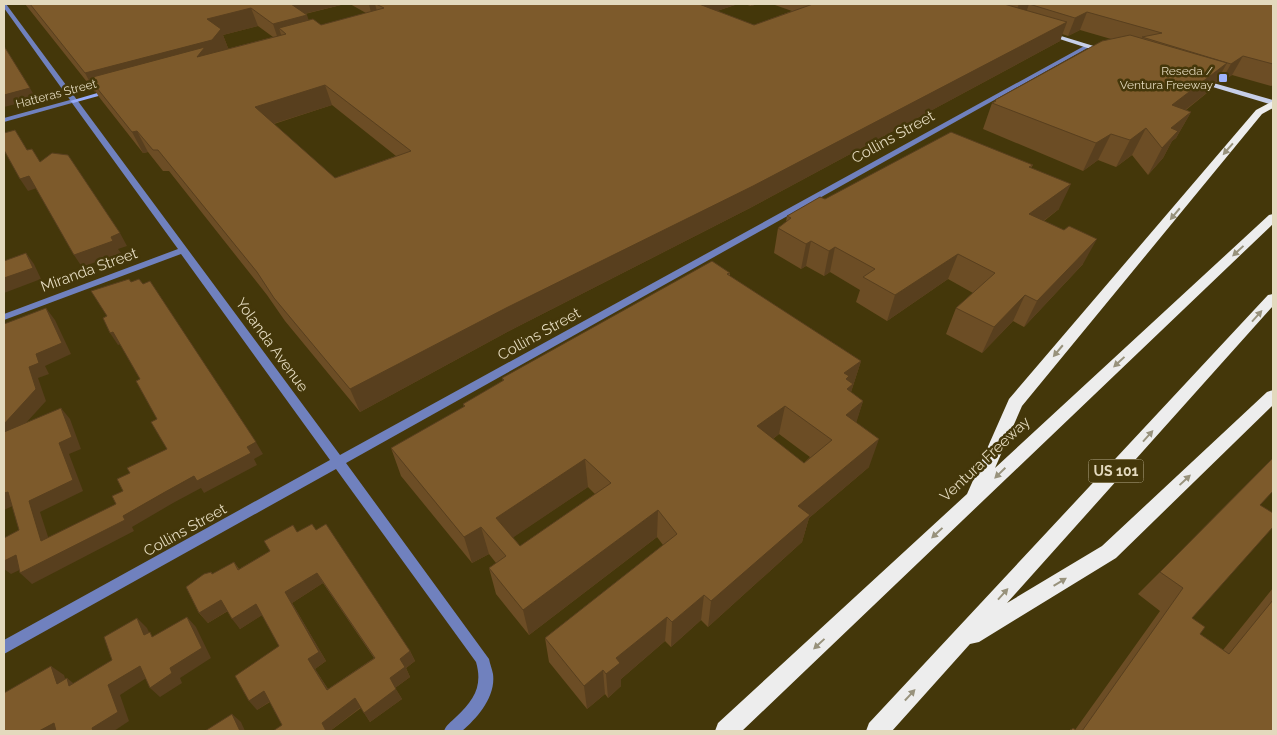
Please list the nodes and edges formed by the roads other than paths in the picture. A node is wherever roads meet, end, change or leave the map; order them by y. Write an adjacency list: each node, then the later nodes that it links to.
1 (4, 5): 7 (street, Yolanda Avenue)
2 (1041, 31): 3 (main road)
3 (1088, 46): 4 (main road); 15 (street, Collins Street)
4 (1112, 53)
5 (1188, 76): 8 (main road)
6 (115, 90): 7 (street, Hatteras Street)
7 (73, 101): 9 (street, Hatteras Street); 11 (street, Yolanda Avenue)
8 (1273, 103): 16 (highway, one-way to 16)
9 (4, 120)
10 (1273, 218): 16 (highway, Ventura Freeway, one-way to 16)
11 (184, 250): 13 (street, Miranda Street); 15 (street, Yolanda Avenue)
12 (1273, 298): 17 (highway, US 101, one-way to 12)
13 (4, 317)
14 (1273, 396): 17 (highway, one-way to 14)
15 (339, 462): 18 (street, Collins Street); 19 (street, Yolanda Avenue)
16 (972, 499): 20 (highway, Ventura Freeway, one-way to 20)
17 (958, 643): 21 (highway, US 101, one-way to 17)
18 (4, 647)
19 (450, 731)
20 (726, 731)
21 (877, 731)

